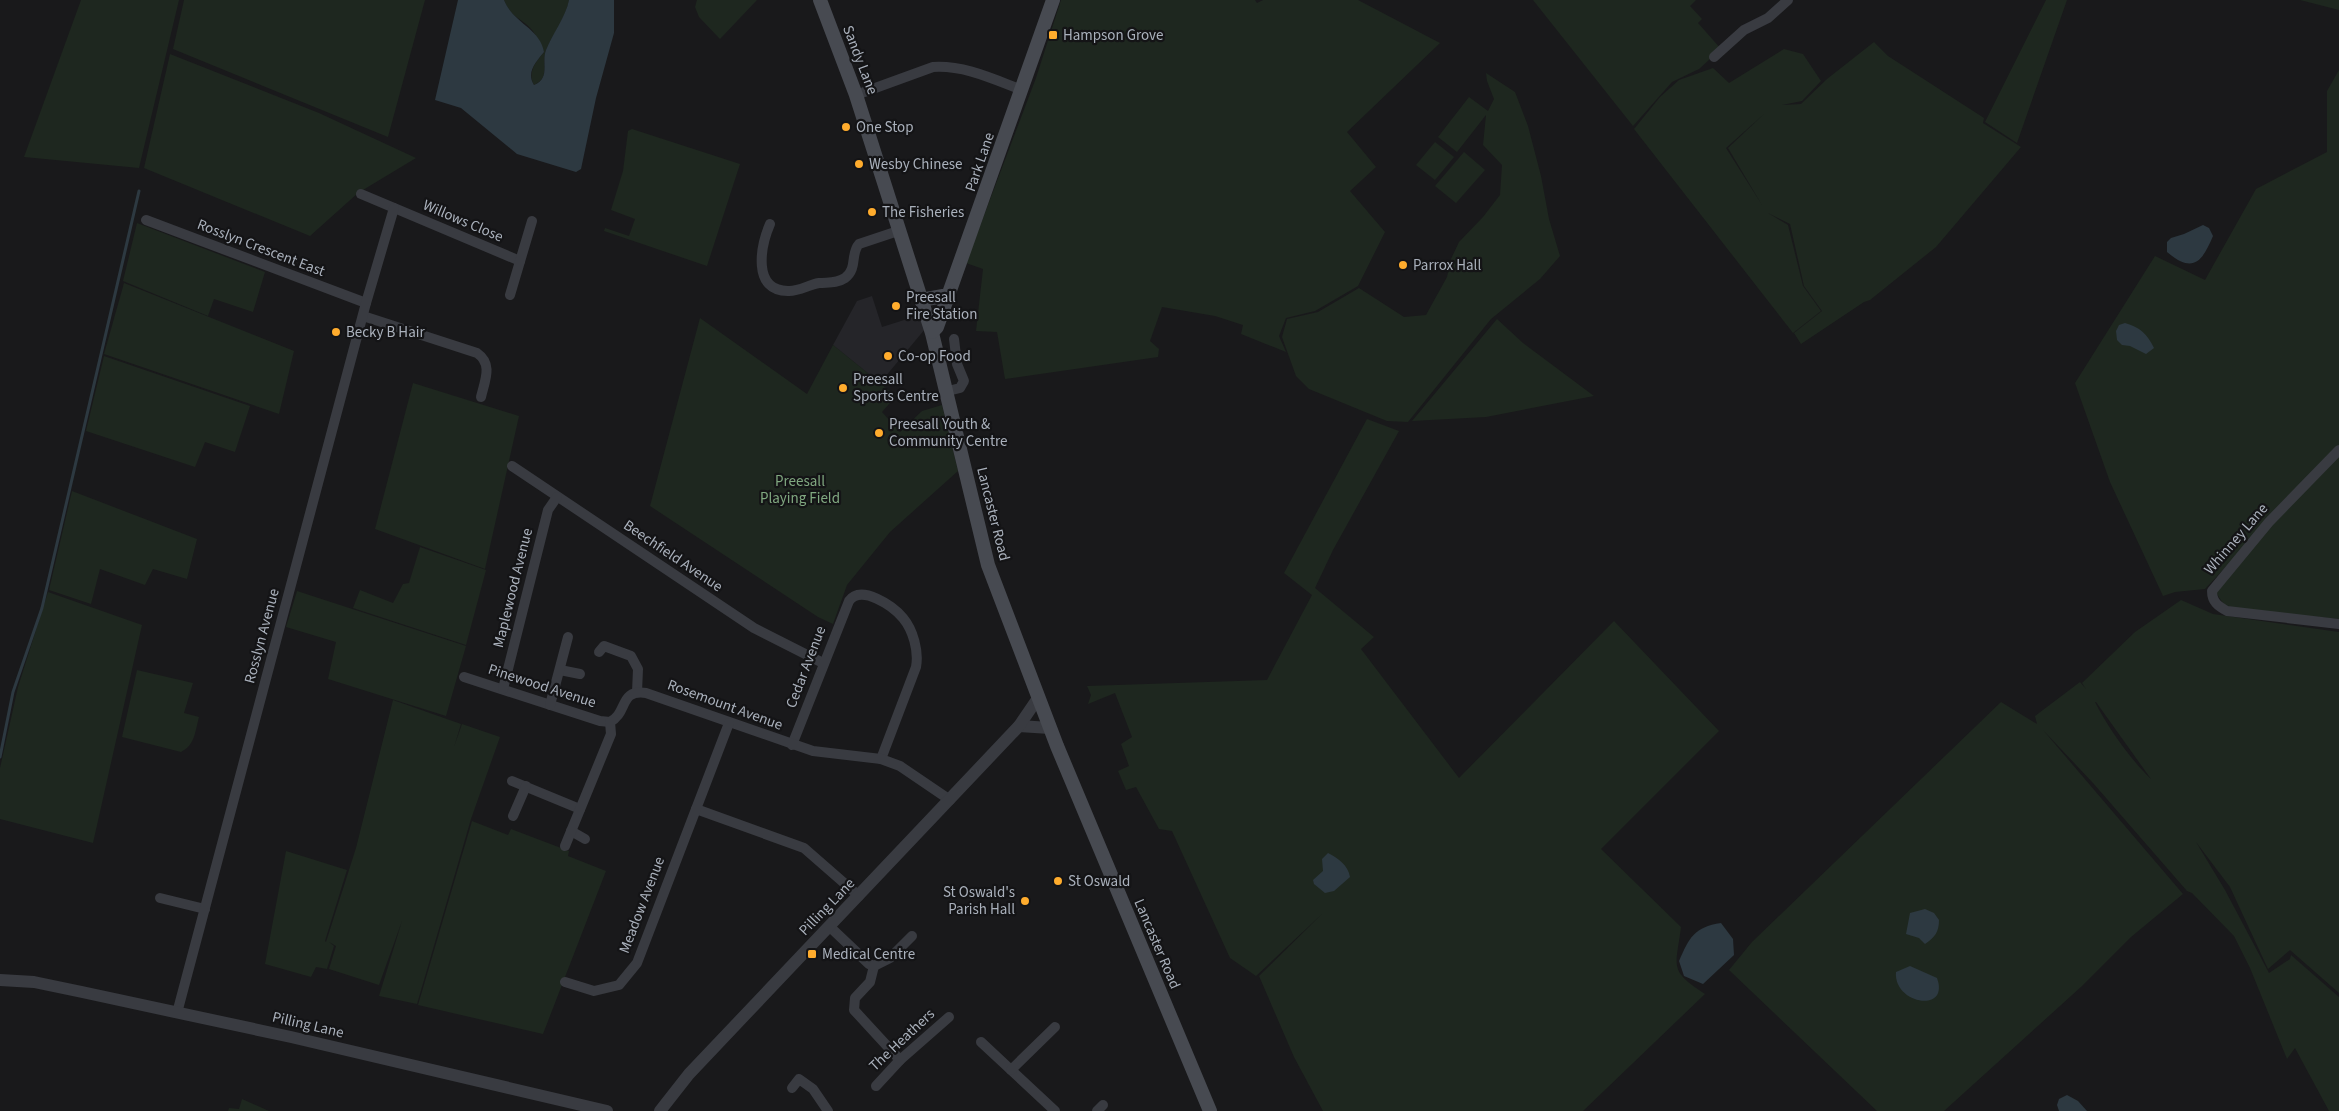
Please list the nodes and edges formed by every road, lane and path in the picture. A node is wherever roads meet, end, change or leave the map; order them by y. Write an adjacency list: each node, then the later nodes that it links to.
1 (820, 0): 6 (main road, Sandy Lane)
2 (1053, 0): 5 (main road, Park Lane)
3 (1788, 0): 4 (street)
4 (1714, 57)
5 (1022, 90): 6 (street); 15 (main road, Park Lane)
6 (856, 95): 12 (main road, Sandy Lane)
7 (361, 194): 8 (street, Willows Close)
8 (394, 208): 13 (street, Willows Close); 17 (street, Rosslyn Avenue)
9 (146, 220): 17 (street, Rosslyn Crescent East)
10 (532, 221): 13 (street)
11 (770, 224): 12 (street)
12 (898, 231): 16 (main road, Sandy Lane)
13 (520, 261): 14 (street)
14 (510, 295)
15 (947, 297): 16 (main road); 19 (main road, Park Lane)
16 (921, 300): 19 (main road, Sandy Lane)
17 (366, 303): 18 (street, Rosslyn Avenue)
18 (363, 316): 22 (street); 54 (street, Rosslyn Avenue)
19 (932, 332): 21 (main road, Lancaster Road)
20 (954, 339): 21 (street)
21 (948, 391): 35 (main road, Lancaster Road)
22 (481, 397)
23 (2339, 450): 26 (street, Whinney Lane)
24 (512, 466): 25 (street, Beechfield Avenue)
25 (557, 497): 29 (street, Beechfield Avenue); 33 (street, Maplewood Avenue)
26 (2339, 624)
27 (568, 637): 30 (street)
28 (599, 652): 34 (street)
29 (823, 662): 41 (street, Cedar Avenue); 42 (street, Cedar Avenue)
30 (560, 670): 31 (street); 36 (street)
31 (580, 674)
32 (464, 677): 33 (street, Pinewood Avenue)
33 (503, 689): 36 (street, Pinewood Avenue)
34 (637, 692): 37 (street); 38 (street, Rosemount Avenue)
35 (1040, 702): 39 (street, Pilling Lane); 40 (main road, Lancaster Road)
36 (550, 705): 37 (street, Pinewood Avenue)
37 (610, 722): 46 (street)
38 (729, 723): 41 (street, Rosemount Avenue); 47 (street, Meadow Avenue)
39 (1019, 726): 40 (street); 45 (street, Pilling Lane)
40 (1050, 728): 72 (main road, Lancaster Road)
41 (792, 745): 42 (street, Rosemount Avenue)
42 (881, 759): 45 (street, Rosemount Avenue)
43 (512, 781): 44 (street)
44 (526, 786): 46 (street); 48 (street)
45 (950, 800): 52 (street, Pilling Lane)
46 (580, 809): 49 (street)
47 (696, 809): 52 (street); 59 (street, Meadow Avenue)
48 (513, 816)
49 (571, 831): 50 (street); 51 (street)
50 (585, 839)
51 (565, 846)
52 (859, 896): 55 (street, Pilling Lane)
53 (160, 898): 54 (street)
54 (205, 909): 60 (street, Rosslyn Avenue)
55 (830, 926): 57 (street); 69 (street, Pilling Lane)
56 (912, 936): 57 (street)
57 (874, 966): 64 (street)
58 (0, 980): 60 (street, Pilling Lane)
59 (565, 982)
60 (177, 1013): 68 (street, Pilling Lane)
61 (949, 1017): 64 (street, The Heathers)
62 (1055, 1027): 65 (street)
63 (981, 1042): 65 (street)
64 (900, 1060): 66 (street, The Heathers)
65 (1011, 1070): 71 (street)
66 (876, 1086)
67 (792, 1088): 70 (street)
68 (607, 1111)
69 (660, 1111)
70 (828, 1111)
71 (1055, 1111)
72 (1210, 1111)

